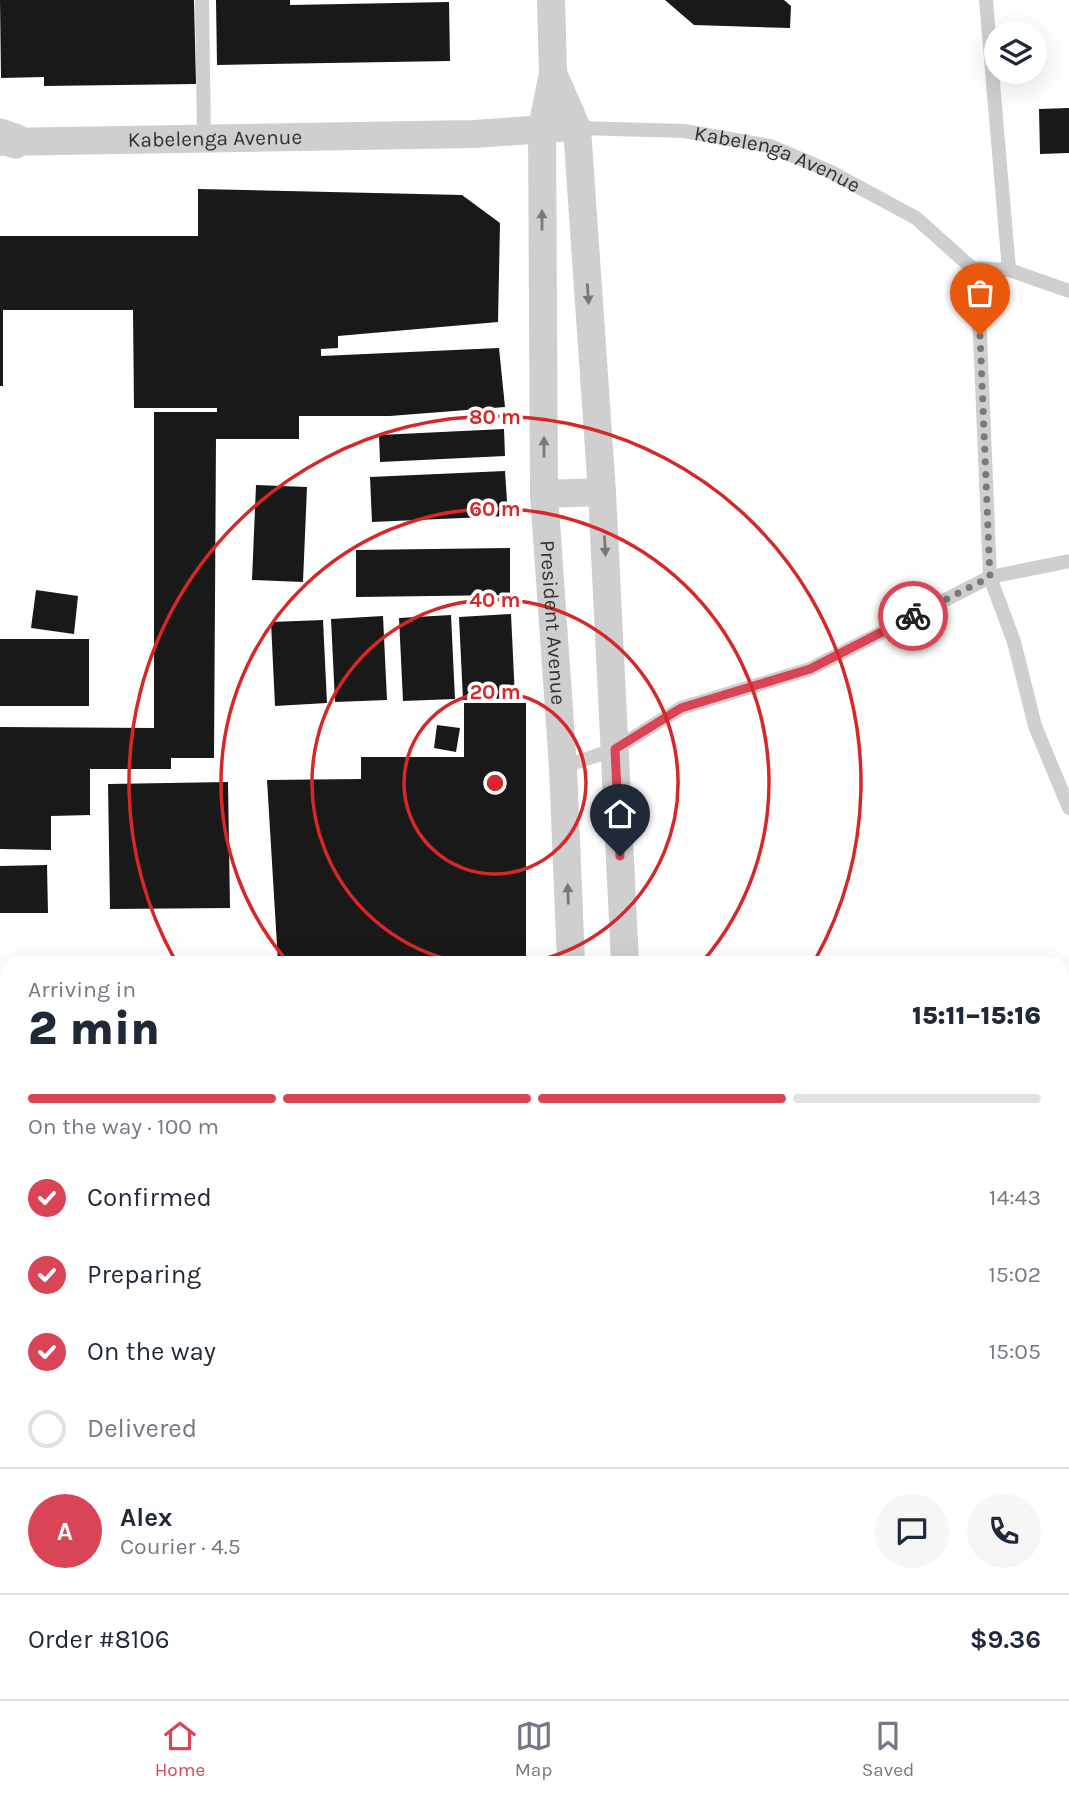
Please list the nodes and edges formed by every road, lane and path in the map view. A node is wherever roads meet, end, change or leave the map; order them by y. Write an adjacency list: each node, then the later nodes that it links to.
1 (202, 0): 7 (lane)
2 (551, 0): 4 (street)
3 (986, 0): 10 (lane)
4 (553, 73): 5 (street, President Avenue); 6 (street)
5 (542, 128): 6 (street, Kabelenga Avenue); 7 (street, Kabelenga Avenue); 13 (street, President Avenue, one-way to 5)
6 (577, 128): 9 (lane, Kabelenga Avenue); 12 (street, one-way to 12)
7 (204, 138): 8 (street, Kabelenga Avenue)
8 (5, 140)
9 (972, 268): 10 (lane); 15 (lane)
10 (1009, 270): 11 (lane)
11 (1069, 291)
12 (602, 492): 13 (street); 16 (street, one-way to 16)
13 (544, 494): 17 (street, President Avenue)
14 (1069, 561): 15 (lane)
15 (990, 577): 16 (lane); 18 (lane)
16 (615, 749): 17 (lane); 20 (street)
17 (563, 767): 19 (street, President Avenue, one-way to 17)
18 (1069, 808)
19 (571, 956)
20 (625, 956)

